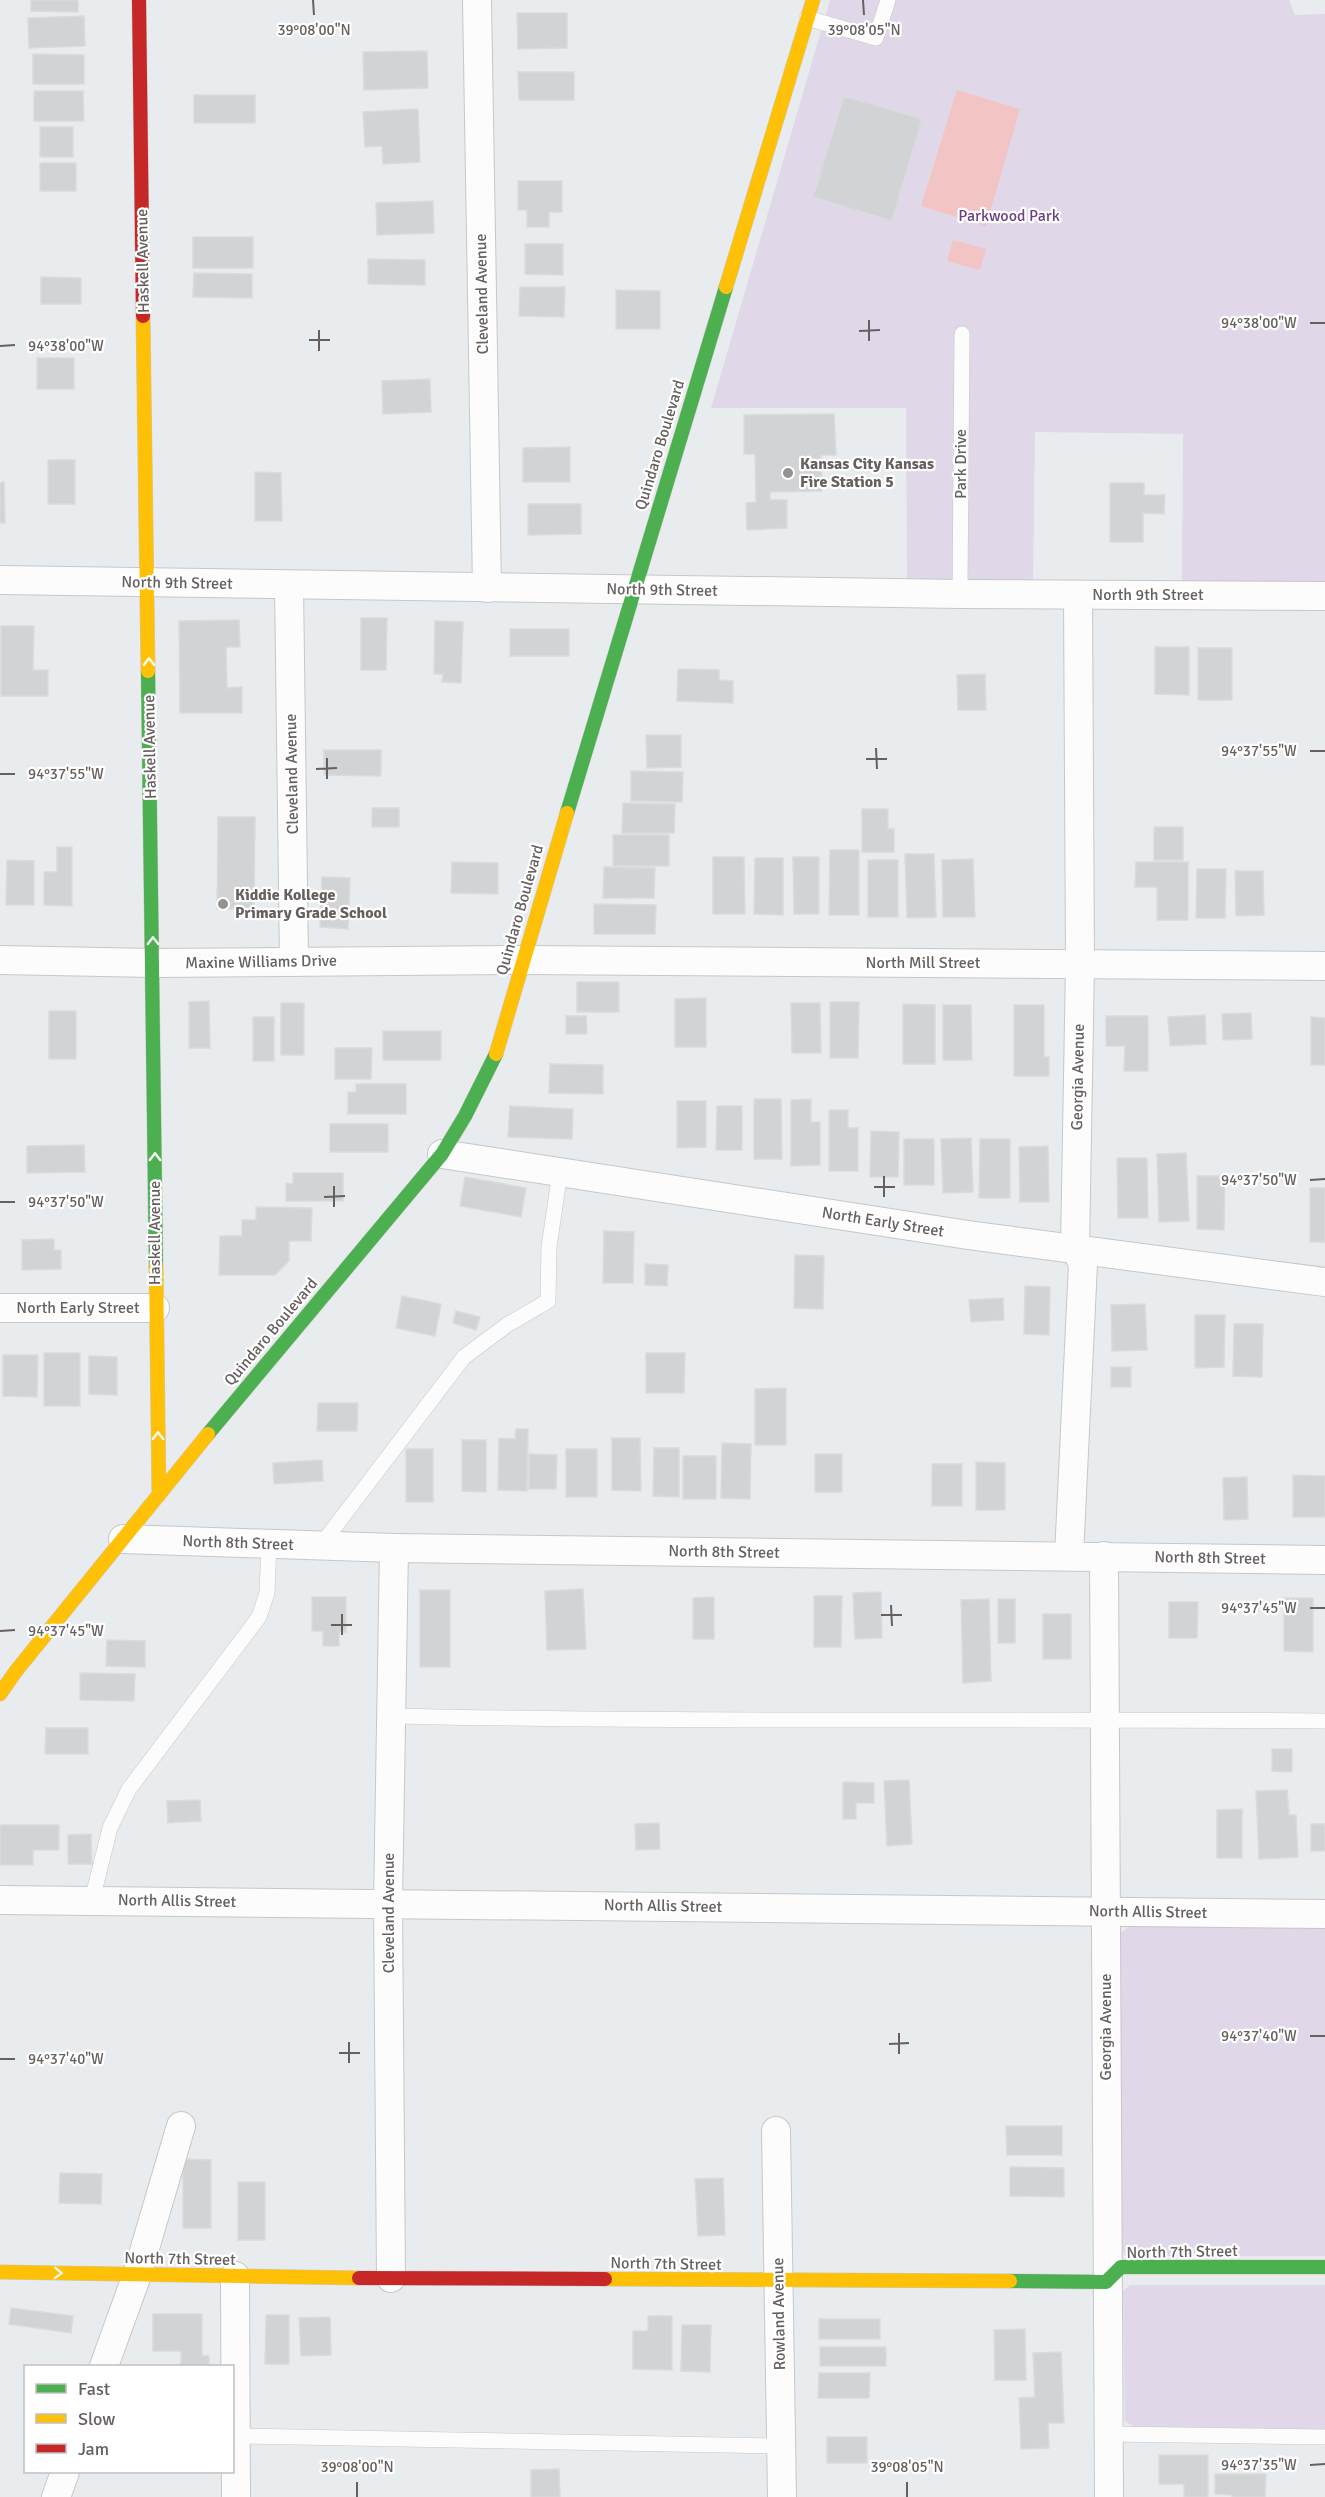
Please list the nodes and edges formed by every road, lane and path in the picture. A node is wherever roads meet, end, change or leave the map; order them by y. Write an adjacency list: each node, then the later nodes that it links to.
1 (139, 0): 8 (street, Haskell Avenue)
2 (477, 0): 10 (street, Cleveland Avenue)
3 (813, 0): 5 (street, Quindaro Boulevard)
4 (888, 0): 5 (lane)
5 (807, 18): 11 (street, Quindaro Boulevard)
6 (962, 334): 12 (lane, Park Drive)
7 (0, 580): 8 (street, North 9th Street)
8 (147, 583): 9 (street, North 9th Street); 18 (street, Haskell Avenue, one-way to 8)
9 (289, 585): 10 (street, North 9th Street); 17 (street, Cleveland Avenue)
10 (487, 588): 11 (street, North 9th Street)
11 (633, 590): 12 (street, North 9th Street); 16 (street, Quindaro Boulevard)
12 (960, 594): 13 (street, North 9th Street)
13 (1078, 595): 14 (street, North 9th Street); 19 (street, Georgia Avenue)
14 (1325, 596)
15 (0, 960): 18 (street, Maxine Williams Drive)
16 (522, 960): 17 (street, Maxine Williams Drive); 19 (street, North Mill Street); 21 (street, Quindaro Boulevard)
17 (294, 962): 18 (street, Maxine Williams Drive)
18 (153, 963): 26 (street, Haskell Avenue, one-way to 18)
19 (1080, 964): 20 (street, North Mill Street); 23 (street, Georgia Avenue)
20 (1325, 966)
21 (442, 1154): 22 (street, North Early Street); 27 (street, Quindaro Boulevard)
22 (560, 1172): 23 (street, North Early Street); 30 (lane)
23 (1075, 1248): 24 (street, North Early Street); 32 (street, Georgia Avenue)
24 (1325, 1282)
25 (0, 1308): 26 (street, North Early Street)
26 (156, 1308): 27 (street, Haskell Avenue, one-way to 26)
27 (159, 1495): 28 (street, Quindaro Boulevard)
28 (123, 1539): 29 (street, North 8th Street); 35 (street, Quindaro Boulevard)
29 (269, 1544): 30 (street, North 8th Street); 40 (lane)
30 (321, 1545): 31 (street, North 8th Street)
31 (394, 1548): 32 (street, North 8th Street); 36 (street, Cleveland Avenue)
32 (1069, 1556): 33 (street, North 8th Street)
33 (1104, 1556): 34 (street, North 8th Street); 37 (street, Georgia Avenue)
34 (1325, 1560)
35 (5, 1678)
36 (392, 1716): 37 (lane); 41 (street, Cleveland Avenue)
37 (1105, 1719): 38 (lane); 42 (street, Georgia Avenue)
38 (1325, 1721)
39 (0, 1900): 40 (street, North Allis Street)
40 (92, 1900): 41 (street, North Allis Street)
41 (388, 1903): 42 (street, North Allis Street); 50 (street, Cleveland Avenue)
42 (1105, 1912): 43 (street, North Allis Street); 52 (street, Georgia Avenue)
43 (1325, 1914)
44 (181, 2126): 48 (street)
45 (777, 2131): 51 (street, Rowland Avenue)
46 (1325, 2268): 52 (street, North 7th Street)
47 (0, 2272): 48 (street, North 7th Street, one-way to 48)
48 (137, 2275): 49 (street, North 7th Street); 53 (street)
49 (235, 2276): 50 (street, North 7th Street); 55 (street)
50 (391, 2278): 51 (street, North 7th Street)
51 (779, 2282): 52 (street, North 7th Street); 57 (street, Rowland Avenue)
52 (1106, 2282): 54 (street, Georgia Avenue)
53 (105, 2365)
54 (1108, 2434): 56 (lane); 62 (street, Georgia Avenue)
55 (236, 2436): 57 (lane); 60 (street)
56 (1325, 2437)
57 (781, 2446): 61 (street, Rowland Avenue)
58 (65, 2473): 59 (street)
59 (56, 2497)
60 (236, 2497)
61 (782, 2497)
62 (1109, 2497)

